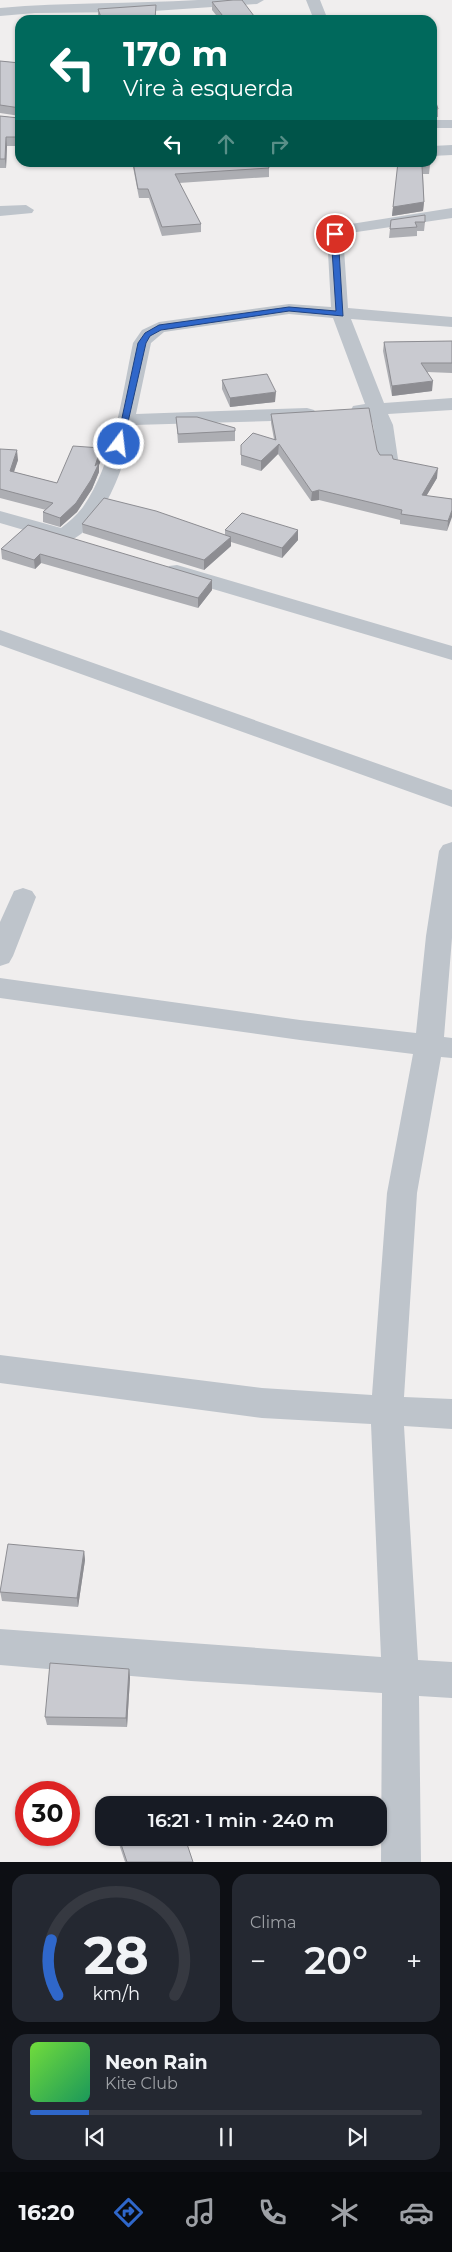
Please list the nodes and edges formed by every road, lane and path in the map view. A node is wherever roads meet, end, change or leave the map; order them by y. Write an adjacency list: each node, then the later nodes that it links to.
1 (230, 0): 2 (street); 4 (street)
2 (257, 0)
3 (313, 0): 6 (street)
4 (88, 10): 5 (street)
5 (0, 12)
6 (319, 15)
7 (437, 124): 8 (street)
8 (452, 124)
9 (452, 150): 10 (street)
10 (437, 151)
11 (26, 210): 12 (street)
12 (0, 211)
13 (452, 213): 14 (street)
14 (340, 314): 15 (street); 17 (street); 18 (street)
15 (452, 322)
16 (452, 404): 17 (street)
17 (376, 409): 18 (street); 19 (street)
18 (125, 420): 20 (street)
19 (388, 459)
20 (0, 517)
21 (160, 566): 23 (street)
22 (5, 644): 24 (street)
23 (452, 653)
24 (452, 799)
25 (452, 851): 29 (street)
26 (23, 897): 27 (street)
27 (0, 956)
28 (0, 988): 29 (street)
29 (440, 1046): 31 (street)
30 (0, 1369): 31 (street)
31 (387, 1411): 32 (street); 34 (street)
32 (452, 1414)
33 (0, 1646): 34 (street)
34 (400, 1676): 35 (street); 36 (street)
35 (452, 1680)
36 (401, 1862)

